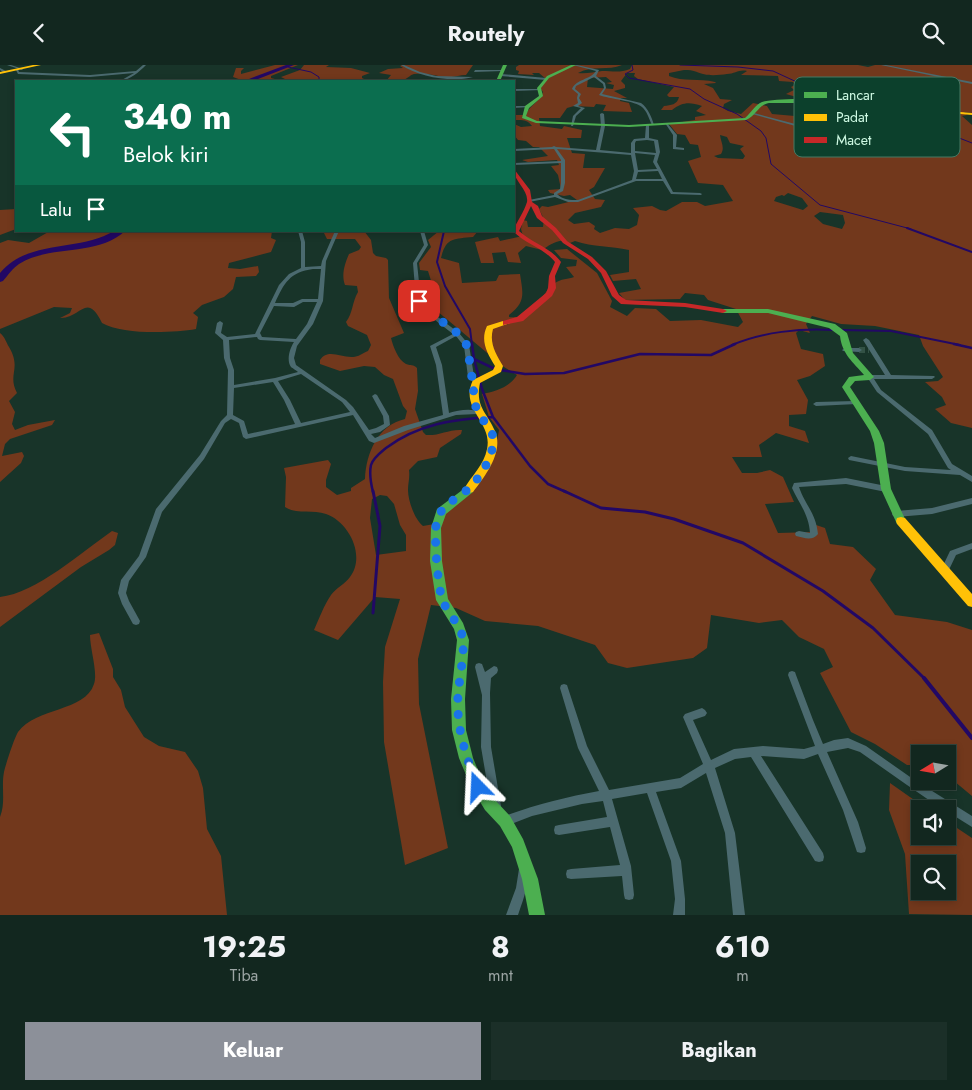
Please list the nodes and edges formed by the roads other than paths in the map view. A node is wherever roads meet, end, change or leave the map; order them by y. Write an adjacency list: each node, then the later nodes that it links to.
1 (40, 65): 7 (street)
2 (145, 65): 9 (street)
3 (402, 65): 12 (street)
4 (476, 65): 8 (street)
5 (574, 65): 11 (street); 14 (street)
6 (882, 65): 13 (street)
7 (9, 70): 9 (street)
8 (474, 71): 10 (street); 12 (street)
9 (137, 72): 15 (street)
10 (502, 73): 14 (street)
11 (594, 76): 24 (street); 26 (street)
12 (472, 77): 16 (street)
13 (942, 77)
14 (546, 79): 18 (street)
15 (123, 80)
16 (470, 80)
17 (515, 90): 18 (street)
18 (540, 90): 21 (street)
19 (794, 101): 23 (street)
20 (515, 107): 21 (street)
21 (527, 107): 26 (street)
22 (602, 113): 28 (street)
23 (754, 114): 25 (street); 27 (street)
24 (650, 124): 25 (street); 28 (street); 29 (street)
25 (666, 124): 31 (street)
26 (572, 125): 28 (street)
27 (794, 125)
28 (603, 126): 33 (street)
29 (646, 139): 34 (street); 35 (street)
30 (553, 147): 32 (street); 33 (street); 36 (street)
31 (683, 149)
32 (515, 150)
33 (598, 151): 34 (street)
34 (633, 153): 35 (street); 39 (street)
35 (656, 154): 38 (street)
36 (563, 162): 37 (street); 44 (street)
37 (515, 164)
38 (660, 170): 39 (street); 42 (street)
39 (636, 171): 41 (street)
40 (515, 172): 45 (street)
41 (634, 180): 42 (street); 44 (street)
42 (664, 180): 43 (street)
43 (700, 194)
44 (557, 196): 45 (street)
45 (530, 202): 59 (street); 66 (street)
46 (300, 232): 50 (street)
47 (337, 232): 49 (street)
48 (422, 232): 54 (street)
49 (324, 267): 50 (street); 51 (street)
50 (303, 268): 52 (street)
51 (320, 301): 52 (street); 58 (street)
52 (272, 304): 55 (street)
53 (220, 323): 56 (street)
54 (456, 334): 66 (street); 73 (street)
55 (257, 335): 56 (street); 58 (street)
56 (226, 339): 67 (street)
57 (866, 340): 63 (street)
58 (297, 341): 61 (street)
59 (845, 350): 60 (street); 62 (street)
60 (859, 350)
61 (300, 373): 65 (street); 71 (street)
62 (870, 377): 63 (street); 69 (street); 79 (street)
63 (889, 377): 64 (street)
64 (932, 377)
65 (275, 380): 67 (street); 75 (street)
66 (480, 380): 74 (street)
67 (231, 387): 72 (street)
68 (376, 397): 76 (street)
69 (855, 403): 70 (street); 78 (street)
70 (816, 404)
71 (354, 413): 75 (street); 76 (street)
72 (230, 416): 75 (street); 88 (street)
73 (446, 416): 74 (street); 76 (street)
74 (480, 416): 100 (street)
75 (299, 426)
76 (367, 433)
77 (851, 458): 78 (street)
78 (882, 464): 79 (street); 81 (street)
79 (962, 473): 80 (street)
80 (972, 479)
81 (886, 489): 83 (street); 84 (street)
82 (972, 501): 83 (street)
83 (896, 514): 86 (street)
84 (799, 534)
85 (972, 546): 86 (street)
86 (944, 572): 87 (street)
87 (972, 602)
88 (136, 621)
89 (479, 667): 93 (street)
90 (494, 670): 93 (street)
91 (792, 675): 95 (street)
92 (564, 688): 99 (street)
93 (486, 695): 100 (street)
94 (702, 713): 97 (street)
95 (821, 748): 96 (street); 103 (street); 105 (street)
96 (754, 752): 97 (street); 106 (street)
97 (708, 766): 98 (street); 114 (street)
98 (650, 789): 99 (street); 113 (street)
99 (606, 794): 101 (street); 102 (street)
100 (497, 814): 101 (street)
101 (506, 821): 107 (street)
102 (613, 821): 104 (street); 108 (street)
103 (972, 822)
104 (559, 830)
105 (861, 848)
106 (819, 857)
107 (525, 858): 111 (street); 112 (street)
108 (626, 870): 109 (street); 110 (street)
109 (571, 874)
110 (629, 895)
111 (512, 915)
112 (537, 915)
113 (679, 915)
114 (738, 915)

